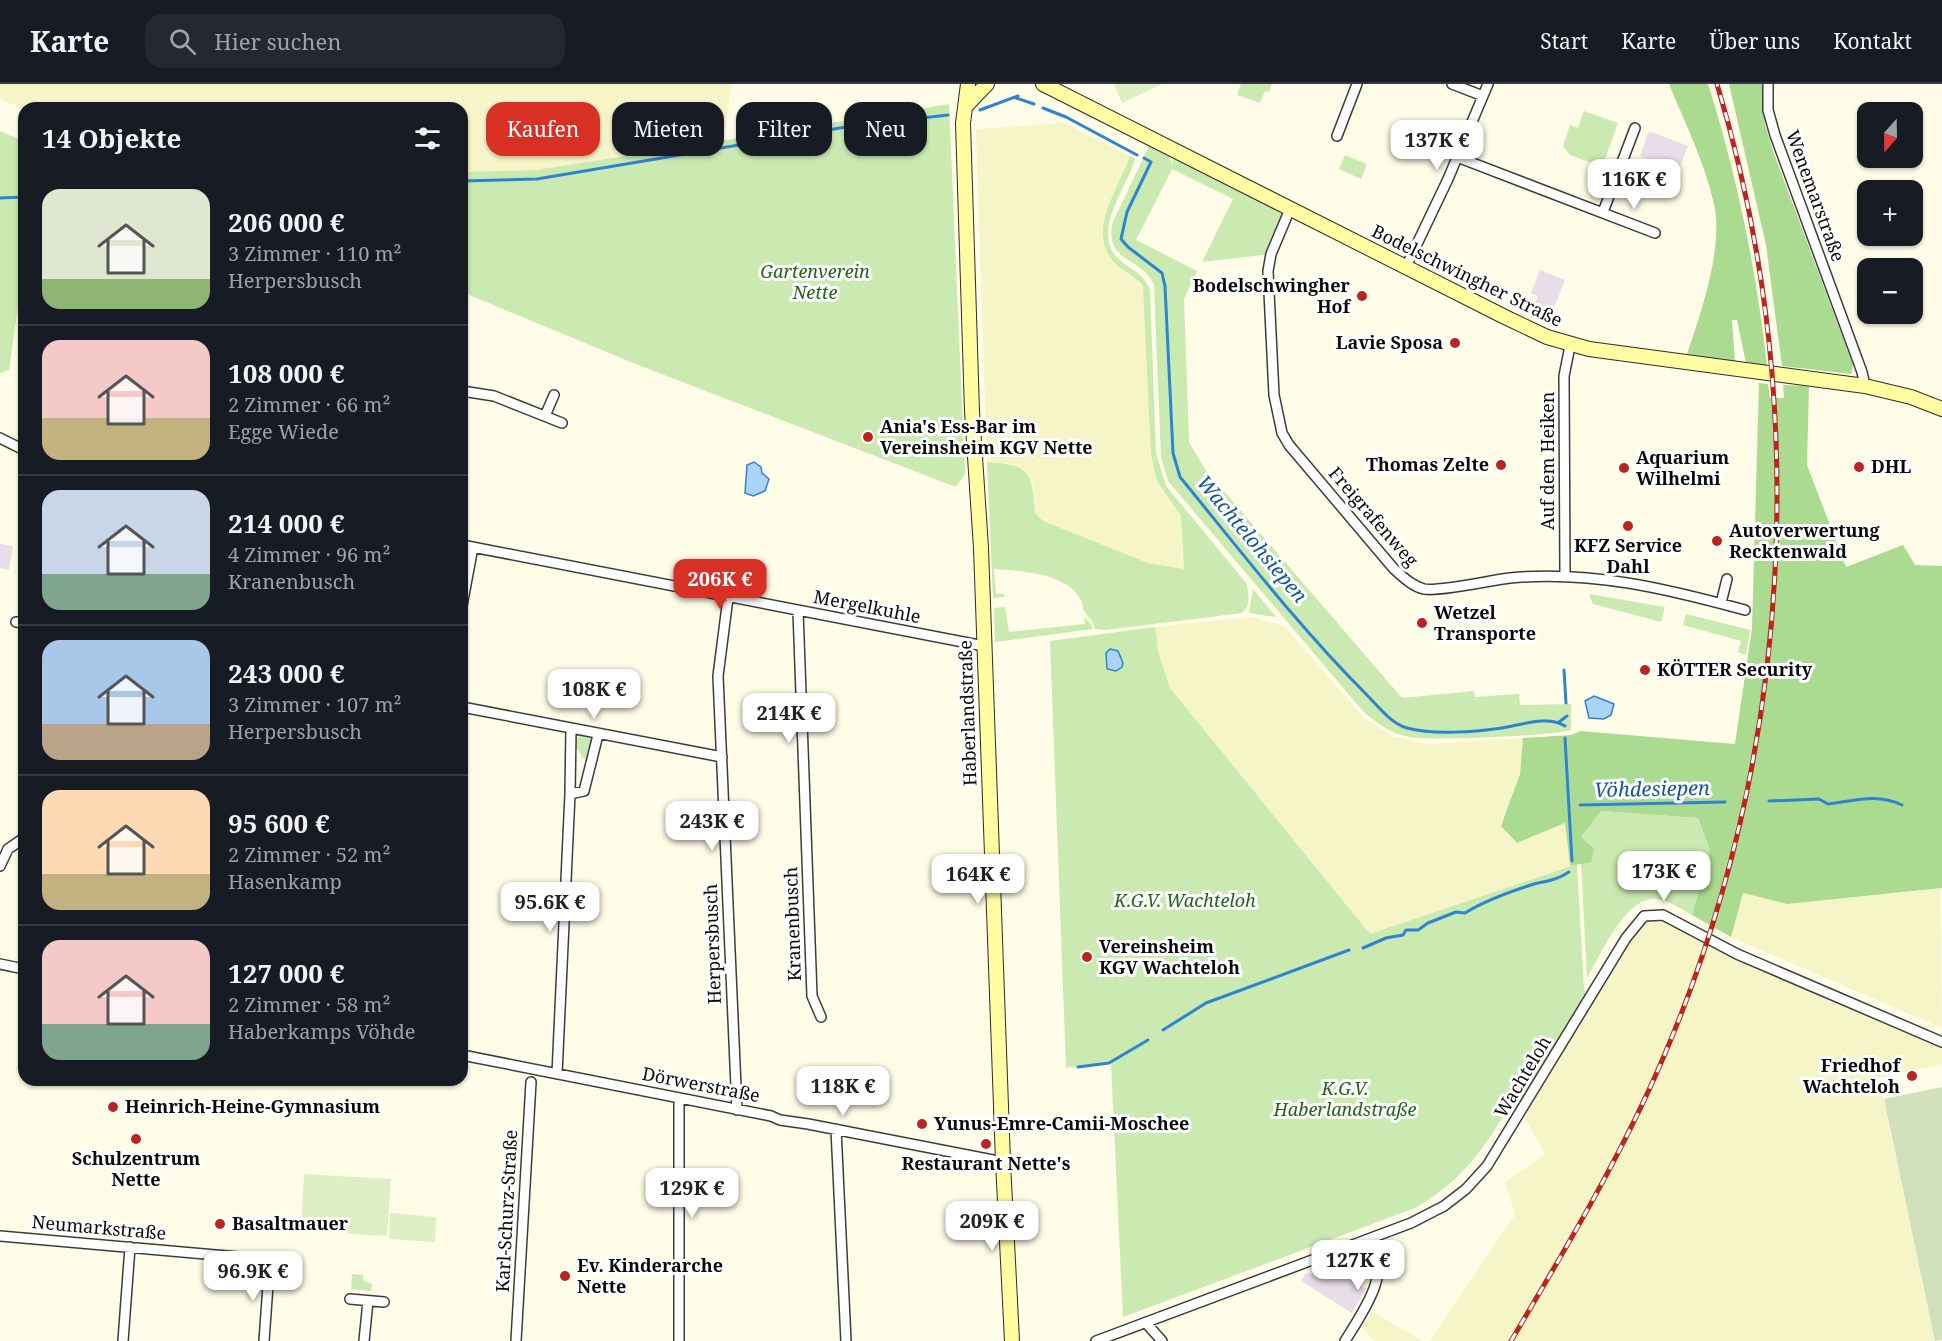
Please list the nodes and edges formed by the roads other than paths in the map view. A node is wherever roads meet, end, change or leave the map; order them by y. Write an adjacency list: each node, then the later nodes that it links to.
1 (957, 84): 10 (street)
2 (968, 84): 10 (street, Haberlandstraße)
3 (987, 84): 10 (street)
4 (1043, 84): 14 (street, Bodelschwingher Straße)
5 (1357, 84): 12 (street)
6 (1452, 84): 9 (street)
7 (1488, 84): 9 (street)
8 (1768, 84): 19 (street, Wenemarstraße)
9 (1483, 96): 13 (street)
10 (965, 106): 36 (street, Haberlandstraße)
11 (1635, 128): 15 (street)
12 (1337, 136)
13 (1457, 157): 15 (street); 17 (street)
14 (1290, 208): 17 (street, Bodelschwingher Straße); 30 (street, Freigrafenweg)
15 (1603, 212): 16 (street)
16 (1655, 233)
17 (1406, 267): 18 (street, Bodelschwingher Straße)
18 (1570, 346): 19 (street, Bodelschwingher Straße); 30 (street, Auf dem Heiken)
19 (1865, 386): 22 (street, Bodelschwingher Straße)
20 (468, 392): 23 (street)
21 (554, 395): 23 (street)
22 (1942, 409)
23 (545, 416): 24 (street)
24 (562, 423)
25 (0, 438): 26 (street)
26 (18, 447)
27 (468, 546): 28 (street, Mergelkuhle)
28 (473, 547): 29 (street); 32 (street, Mergelkuhle)
29 (468, 574)
30 (1565, 577): 33 (street, Freigrafenweg)
31 (1727, 579): 33 (street)
32 (728, 597): 35 (street, Mergelkuhle); 40 (street, Herpersbusch)
33 (1721, 603): 34 (street, Freigrafenweg)
34 (1745, 610)
35 (798, 611): 36 (street, Mergelkuhle); 46 (street, Kranenbusch)
36 (984, 646): 54 (street, Haberlandstraße)
37 (468, 708): 38 (street)
38 (571, 729): 39 (street); 41 (street)
39 (598, 735): 40 (street); 41 (street)
40 (722, 757): 52 (street, Herpersbusch)
41 (570, 794): 49 (street)
42 (18, 842): 43 (street)
43 (0, 866)
44 (0, 964): 45 (street)
45 (18, 968)
46 (821, 1017)
47 (1942, 1042): 56 (street, Wachteloh)
48 (468, 1056): 49 (street, Dörwerstraße)
49 (556, 1074): 51 (street, Dörwerstraße)
50 (531, 1082): 65 (street, Karl-Schurz-Straße)
51 (679, 1098): 52 (street, Dörwerstraße); 66 (street)
52 (737, 1110): 53 (street, Dörwerstraße)
53 (836, 1129): 54 (street, Dörwerstraße); 67 (street)
54 (1003, 1162): 68 (street, Haberlandstraße)
55 (0, 1236): 57 (street, Neumarkstraße)
56 (1375, 1237): 61 (street, Wachteloh); 71 (street)
57 (130, 1247): 62 (street); 63 (street, Neumarkstraße)
58 (350, 1299): 59 (street)
59 (368, 1301): 60 (street); 64 (street)
60 (384, 1302)
61 (1146, 1323): 69 (street, Wachteloh); 70 (street)
62 (123, 1341)
63 (264, 1341)
64 (364, 1341)
65 (516, 1341)
66 (679, 1341)
67 (846, 1341)
68 (1012, 1341)
69 (1096, 1341)
70 (1162, 1341)
71 (1344, 1341)

